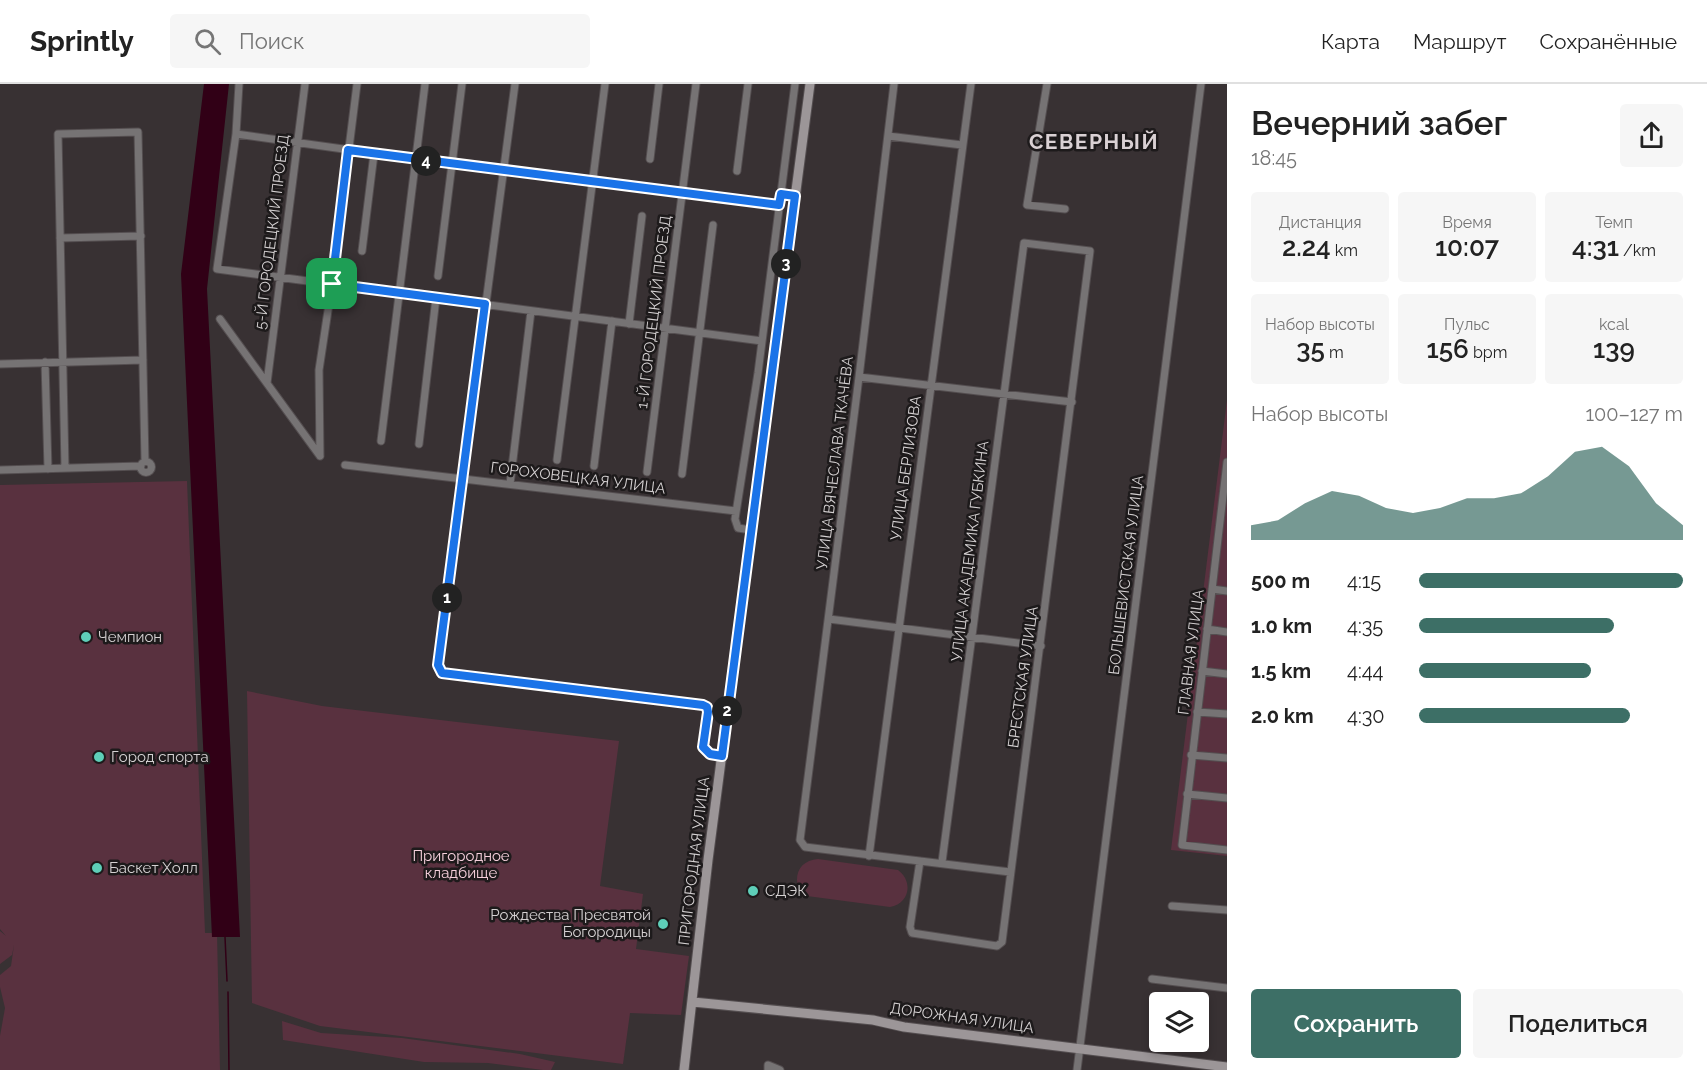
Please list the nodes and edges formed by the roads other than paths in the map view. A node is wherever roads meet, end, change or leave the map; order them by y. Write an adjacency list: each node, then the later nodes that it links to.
1 (239, 84): 17 (street)
2 (305, 84): 19 (street, 5-Й ГОРОДЕЦКИЙ ПРОЕЗД)
3 (357, 84): 21 (street)
4 (425, 84): 23 (street)
5 (462, 84): 25 (street)
6 (515, 84): 26 (street)
7 (605, 84): 28 (street)
8 (659, 84): 24 (street)
9 (696, 84): 29 (street, 1-Й ГОРОДЕЦКИЙ ПРОЕЗД)
10 (748, 84): 27 (street)
11 (795, 84): 30 (street)
12 (810, 84): 31 (street, ПРИГОРОДНАЯ УЛИЦА)
13 (894, 84): 18 (street, УЛИЦА ВЯЧЕСЛАВА ТКАЧЁВА)
14 (971, 84): 20 (street, УЛИЦА БЕРЛИЗОВА)
15 (1047, 84): 33 (street)
16 (1201, 84): 110 (street, БОЛЬШЕВИСТСКАЯ УЛИЦА)
17 (236, 134): 19 (street); 41 (street)
18 (888, 136): 20 (street); 60 (street, УЛИЦА ВЯЧЕСЛАВА ТКАЧЁВА)
19 (298, 143): 21 (street); 41 (street, 5-Й ГОРОДЕЦКИЙ ПРОЕЗД)
20 (962, 145): 62 (street, УЛИЦА БЕРЛИЗОВА)
21 (348, 150): 22 (street); 42 (street)
22 (374, 154): 23 (street); 38 (street)
23 (416, 159): 25 (street); 43 (street)
24 (650, 159)
25 (452, 164): 26 (street); 40 (street)
26 (502, 170): 28 (street); 45 (street)
27 (736, 171)
28 (594, 182): 29 (street); 47 (street)
29 (682, 192): 32 (street); 51 (street, 1-Й ГОРОДЕЦКИЙ ПРОЕЗД)
30 (781, 194): 31 (street); 32 (street)
31 (795, 196): 59 (street, ПРИГОРОДНАЯ УЛИЦА)
32 (779, 205): 53 (street)
33 (1065, 209)
34 (642, 216): 50 (street)
35 (713, 225): 52 (street)
36 (141, 236): 37 (street); 37 (street); 54 (street)
37 (60, 238): 56 (street)
38 (362, 251)
39 (1090, 251): 63 (street, УЛИЦА АКАДЕМИКА ГУБКИНА); 64 (street, БРЕСТСКАЯ УЛИЦА)
40 (438, 276)
41 (280, 277): 42 (street); 61 (street, 5-Й ГОРОДЕЦКИЙ ПРОЕЗД)
42 (332, 284): 43 (street); 61 (street)
43 (399, 293): 44 (street); 65 (street)
44 (436, 298): 45 (street); 66 (street)
45 (485, 304): 46 (street); 76 (street)
46 (531, 310): 47 (street); 77 (street)
47 (575, 316): 49 (street); 67 (street)
48 (220, 319): 61 (street)
49 (612, 321): 50 (street); 70 (street)
50 (629, 324): 51 (street)
51 (666, 328): 52 (street); 74 (street, 1-Й ГОРОДЕЦКИЙ ПРОЕЗД)
52 (699, 333): 53 (street); 75 (street)
53 (762, 341): 58 (street)
54 (143, 360): 56 (street); 71 (street)
55 (45, 362): 56 (street); 57 (street); 72 (street)
56 (63, 362): 71 (street)
57 (0, 364)
58 (758, 373): 59 (street); 79 (street)
59 (771, 375): 80 (street, ПРИГОРОДНАЯ УЛИЦА)
60 (859, 377): 62 (street); 85 (street, УЛИЦА ВЯЧЕСЛАВА ТКАЧЁВА)
61 (267, 383)
62 (932, 386): 63 (street); 86 (street, УЛИЦА БЕРЛИЗОВА)
63 (1004, 394): 64 (street); 89 (street, УЛИЦА АКАДЕМИКА ГУБКИНА)
64 (1072, 402): 90 (street, БРЕСТСКАЯ УЛИЦА)
65 (381, 441)
66 (419, 444)
67 (557, 460)
68 (1227, 464): 78 (street, ГЛАВНАЯ УЛИЦА)
69 (345, 465): 76 (street, ГОРОХОВЕЦКАЯ УЛИЦА)
70 (594, 466)
71 (65, 468): 72 (street)
72 (48, 469): 73 (street)
73 (0, 470)
74 (647, 472)
75 (682, 474)
76 (463, 478): 77 (street, ГОРОХОВЕЦКАЯ УЛИЦА); 96 (street)
77 (510, 484): 79 (street, ГОРОХОВЕЦКАЯ УЛИЦА)
78 (1224, 506): 81 (street, ГЛАВНАЯ УЛИЦА)
79 (736, 511): 80 (street)
80 (751, 530): 96 (street, ПРИГОРОДНАЯ УЛИЦА)
81 (1217, 547): 82 (street); 83 (street, ГЛАВНАЯ УЛИЦА)
82 (1227, 549)
83 (1212, 589): 84 (street); 87 (street, ГЛАВНАЯ УЛИЦА)
84 (1227, 591)
85 (829, 619): 86 (street); 101 (street, УЛИЦА ВЯЧЕСЛАВА ТКАЧЁВА)
86 (897, 628): 89 (street); 101 (street, УЛИЦА БЕРЛИЗОВА)
87 (1207, 629): 88 (street); 91 (street, ГЛАВНАЯ УЛИЦА)
88 (1227, 632)
89 (974, 637): 90 (street); 103 (street, УЛИЦА АКАДЕМИКА ГУБКИНА)
90 (1041, 646): 104 (street, БРЕСТСКАЯ УЛИЦА)
91 (1202, 671): 92 (street); 93 (street, ГЛАВНАЯ УЛИЦА)
92 (1227, 674)
93 (1197, 712): 94 (street); 95 (street, ГЛАВНАЯ УЛИЦА)
94 (1227, 714)
95 (1191, 755): 97 (street); 98 (street, ГЛАВНАЯ УЛИЦА)
96 (722, 756): 109 (street, ПРИГОРОДНАЯ УЛИЦА)
97 (1227, 758)
98 (1187, 794): 99 (street); 100 (street, ГЛАВНАЯ УЛИЦА)
99 (1227, 798)
100 (1227, 850)
101 (868, 856): 102 (street)
102 (920, 861): 103 (street); 104 (street, БРЕСТСКАЯ УЛИЦА)
103 (942, 862): 104 (street)
104 (1010, 872)
105 (1172, 906): 106 (street)
106 (1227, 910)
107 (1152, 979): 108 (street)
108 (1227, 988)
109 (693, 1002): 110 (street, ДОРОЖНАЯ УЛИЦА); 113 (street, ПРИГОРОДНАЯ УЛИЦА)
110 (1080, 1050): 111 (street, ДОРОЖНАЯ УЛИЦА); 115 (street, БОЛЬШЕВИСТСКАЯ УЛИЦА)
111 (1227, 1067)
112 (768, 1068): 114 (street)
113 (684, 1070)
114 (780, 1070)
115 (1077, 1070)

